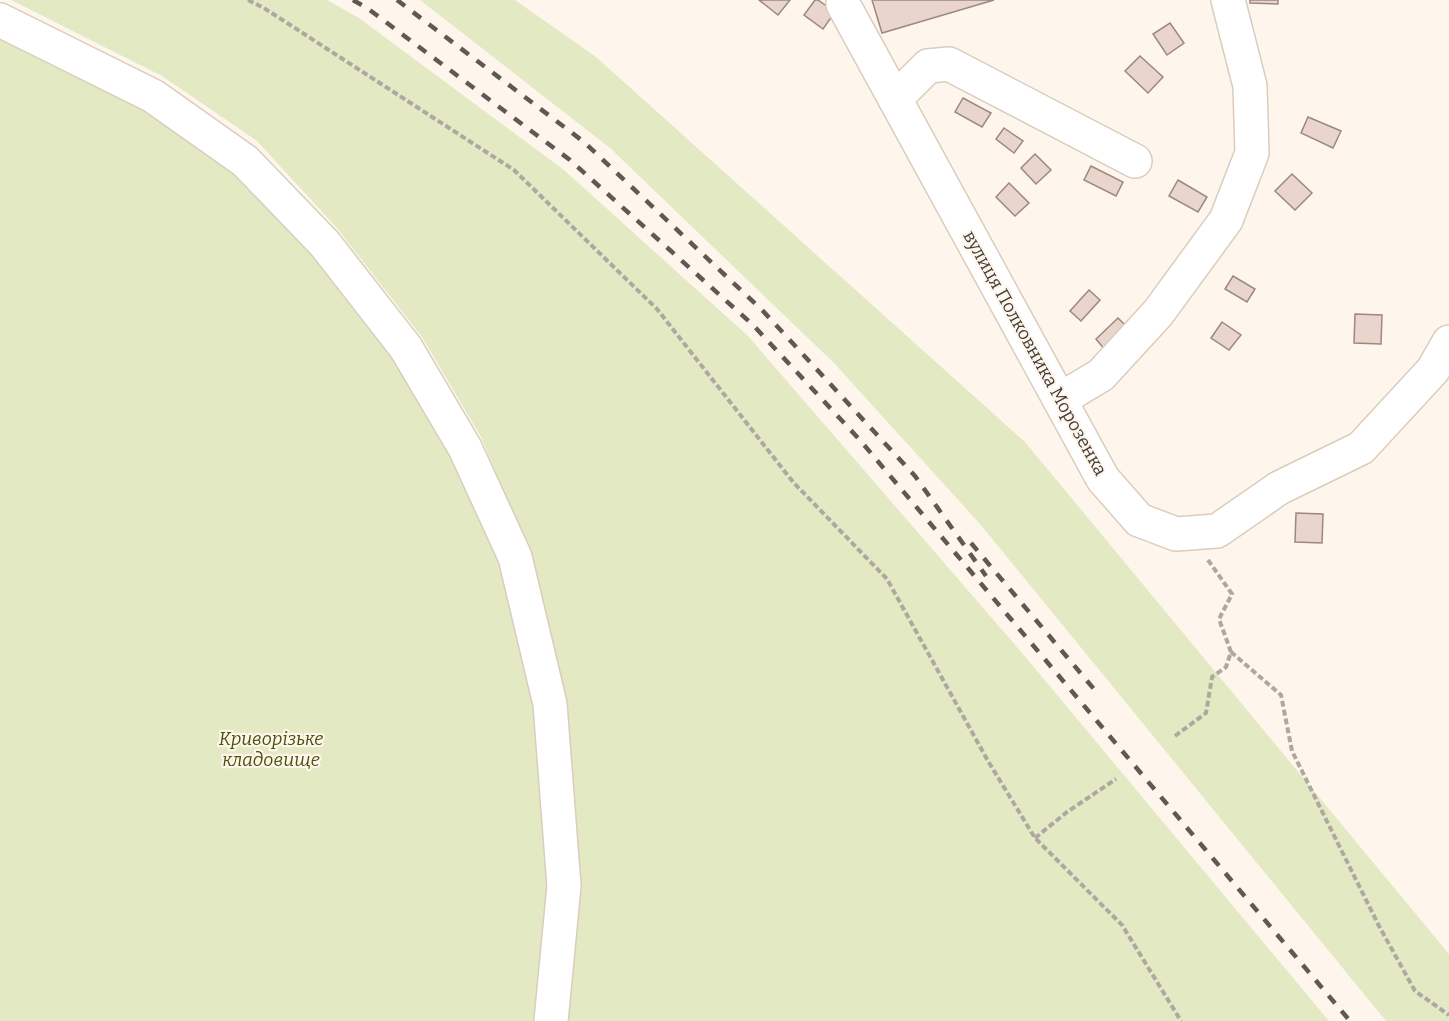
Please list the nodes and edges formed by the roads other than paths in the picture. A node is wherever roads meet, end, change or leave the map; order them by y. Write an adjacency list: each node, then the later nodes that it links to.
1 (843, 0): 4 (street, вулиця Полковника Морозенка)
2 (1228, 0): 7 (street)
3 (0, 20): 8 (street)
4 (895, 99): 5 (street); 7 (street, вулиця Полковника Морозенка)
5 (1135, 161)
6 (1449, 342): 7 (street, вулиця Полковника Морозенка)
7 (1060, 399)
8 (551, 1021)

